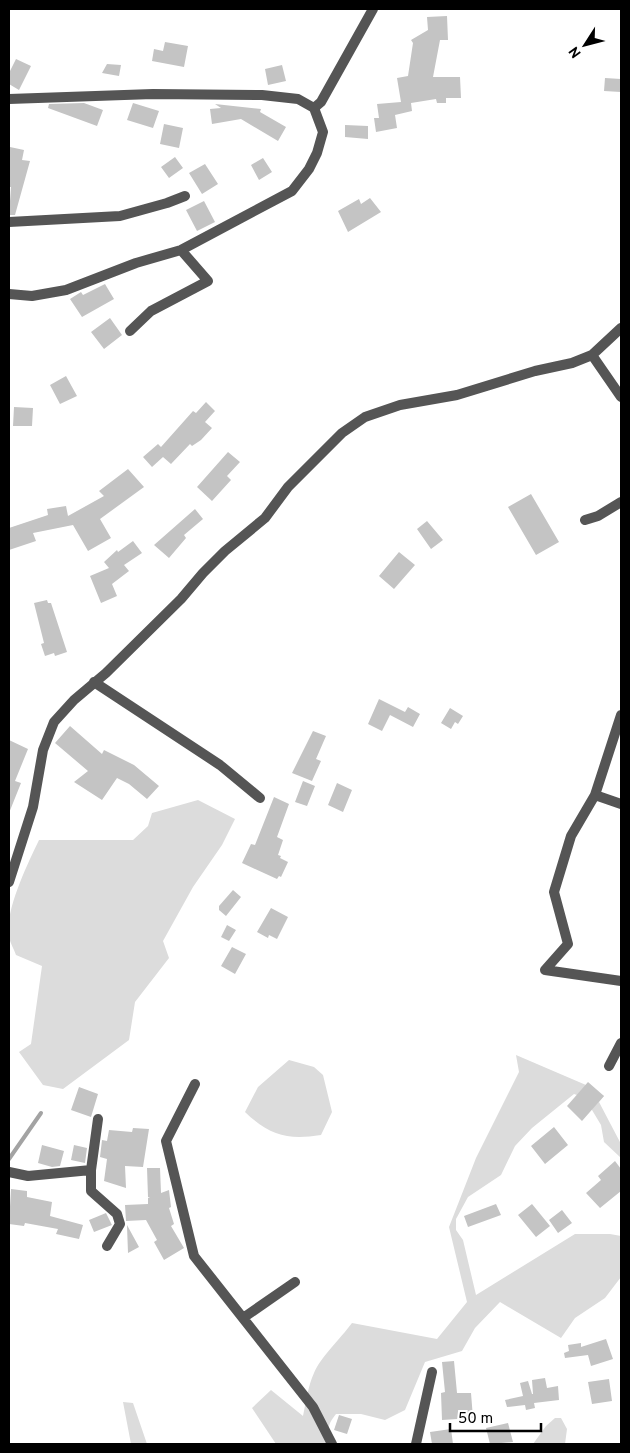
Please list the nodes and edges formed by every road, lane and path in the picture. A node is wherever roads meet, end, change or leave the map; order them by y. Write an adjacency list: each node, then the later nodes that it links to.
1 (373, 9): 3 (street)
2 (9, 99): 3 (street)
3 (314, 108): 6 (street)
4 (185, 196): 5 (street)
5 (9, 222)
6 (181, 250): 7 (street); 9 (street)
7 (9, 294)
8 (621, 328): 10 (street)
9 (130, 330)
10 (592, 355): 11 (street); 14 (street)
11 (621, 397)
12 (621, 502): 13 (street)
13 (585, 520)
14 (94, 682): 17 (street); 19 (street)
15 (621, 716): 16 (street)
16 (595, 795): 18 (street); 20 (street)
17 (260, 798)
18 (621, 804)
19 (9, 882)
20 (621, 981)
21 (621, 1043): 22 (street)
22 (609, 1066)
23 (195, 1084): 29 (street)
24 (98, 1119): 25 (street)
25 (91, 1170): 26 (street); 27 (street)
26 (9, 1172)
27 (107, 1246)
28 (295, 1282): 29 (street)
29 (243, 1318): 31 (street)
30 (432, 1372): 32 (street)
31 (332, 1444)
32 (416, 1444)

